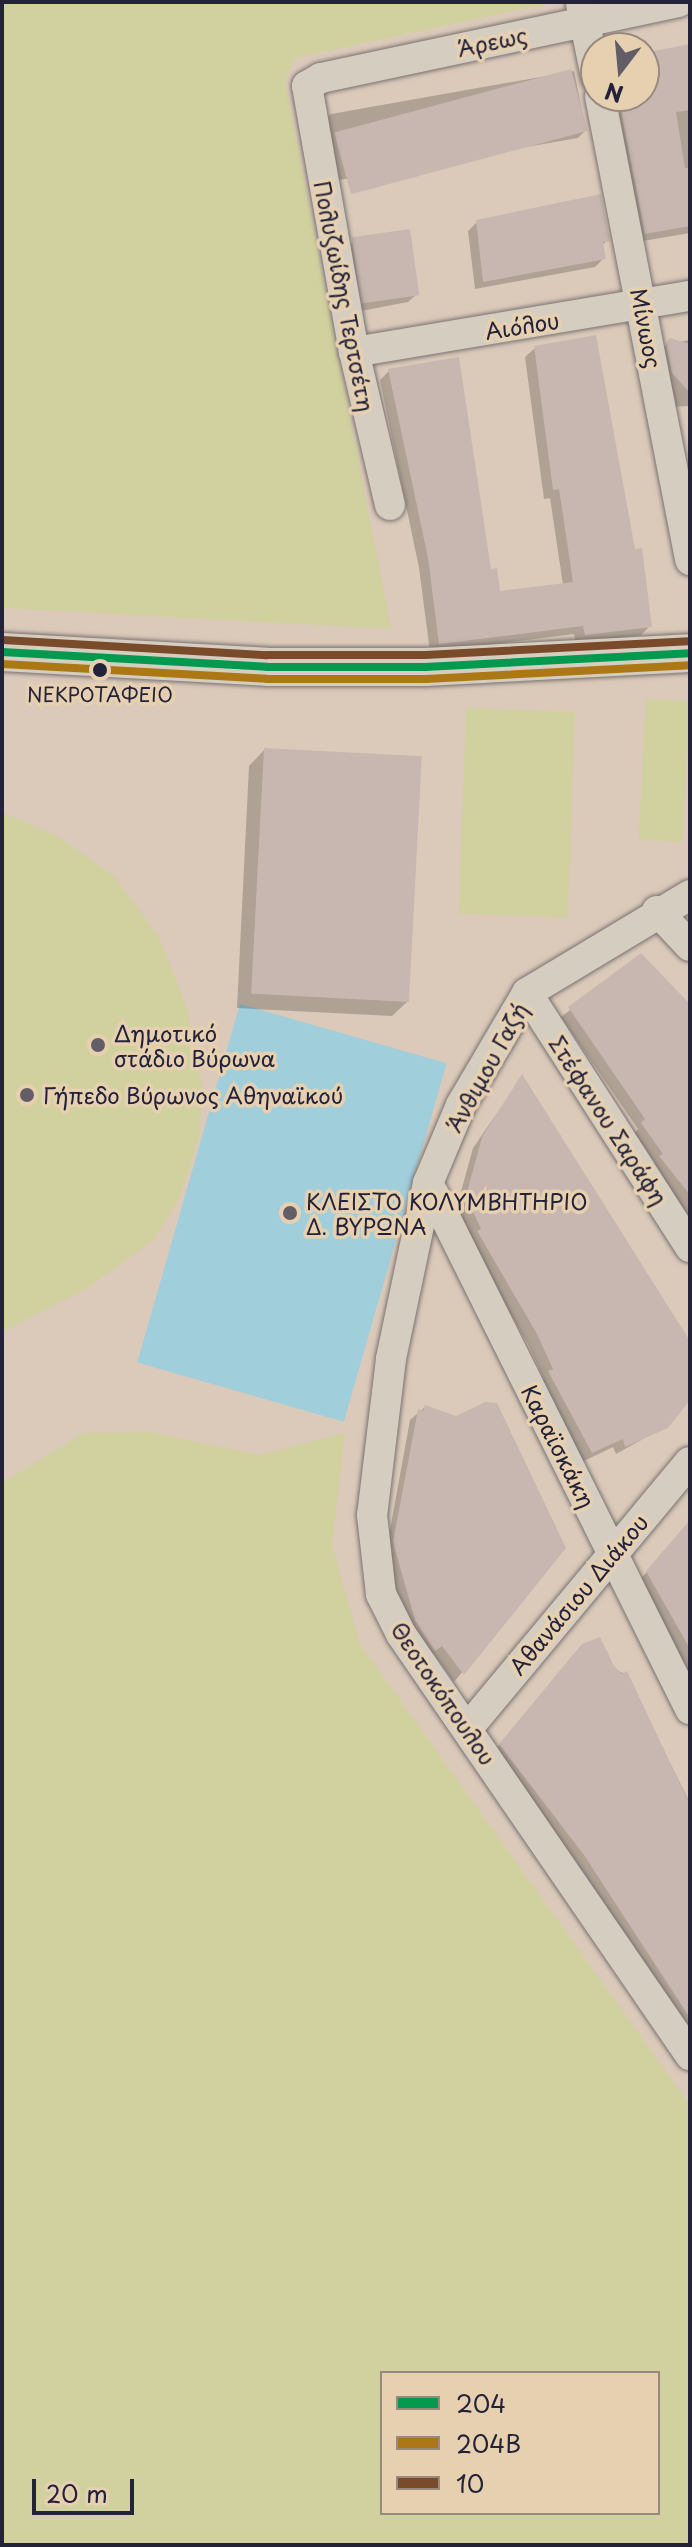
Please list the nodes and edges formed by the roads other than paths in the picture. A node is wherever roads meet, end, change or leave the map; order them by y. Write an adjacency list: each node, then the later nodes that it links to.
1 (679, 2): 2 (street, Άρεως)
2 (582, 11): 3 (street); 4 (street, Άρεως)
3 (586, 32)
4 (307, 86): 8 (street, Πολυζωίδης Τερτσέτη)
5 (603, 112): 7 (street, Μίνωος)
6 (690, 296): 7 (street, Αιόλου)
7 (643, 304): 8 (street, Αιόλου); 10 (street, Μίνωος)
8 (354, 352): 9 (street, Πολυζωίδης Τερτσέτη)
9 (390, 505)
10 (690, 560)
11 (2, 652): 12 (street)
12 (690, 653)
13 (690, 895): 14 (street, Άνθιμου Γαζή)
14 (657, 911): 15 (street); 16 (street, Άνθιμου Γαζή)
15 (690, 946)
16 (527, 993): 17 (street, Άνθιμου Γαζή); 18 (street, Στέφανου Σαράφη)
17 (428, 1183): 20 (street, Καραϊσκάκη); 22 (street, Θεοτοκόπουλου)
18 (690, 1247)
19 (690, 1462): 20 (street, Αθανάσιου Διάκου)
20 (612, 1551): 21 (street, Καραϊσκάκη); 22 (street, Αθανάσιου Διάκου)
21 (690, 1709)
22 (468, 1728): 23 (street, Θεοτοκόπουλου)
23 (690, 2055)

